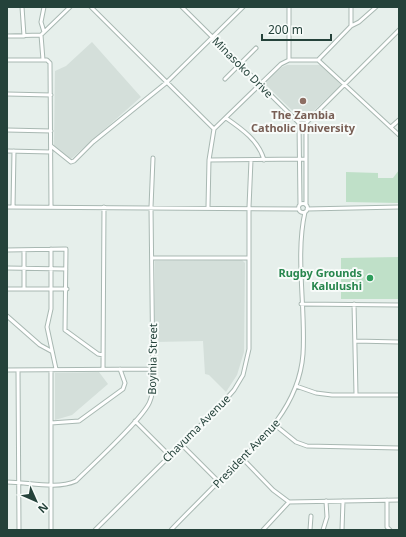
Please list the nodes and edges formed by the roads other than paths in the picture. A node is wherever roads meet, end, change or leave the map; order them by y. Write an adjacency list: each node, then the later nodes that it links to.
1 (22, 7): 15 (street)
2 (44, 7): 12 (street)
3 (70, 7): 12 (street)
4 (91, 7): 24 (street)
5 (182, 7): 16 (street, Minasoko Drive)
6 (243, 7): 16 (street)
7 (288, 7): 20 (street)
8 (351, 7): 10 (street)
9 (376, 7): 10 (street)
10 (351, 26): 21 (street)
11 (399, 30): 26 (street)
12 (44, 32): 13 (street)
13 (41, 35): 15 (street); 19 (street)
14 (7, 36): 15 (street)
15 (24, 36)
16 (213, 36): 22 (street, Minasoko Drive); 24 (street)
17 (256, 48): 22 (street)
18 (7, 60): 19 (street)
19 (43, 60): 28 (street)
20 (289, 60): 21 (street); 25 (street)
21 (318, 60): 26 (street)
22 (240, 64): 23 (street); 25 (street, Minasoko Drive)
23 (225, 79)
24 (166, 83): 34 (street); 38 (street)
25 (260, 83): 29 (street); 31 (street, Minasoko Drive)
26 (345, 84): 32 (street); 33 (street)
27 (7, 94): 28 (street)
28 (51, 95): 36 (street)
29 (226, 118): 34 (street); 46 (street)
30 (399, 120): 33 (street)
31 (299, 123): 32 (street); 47 (street, President Avenue)
32 (306, 123): 43 (street, President Avenue)
33 (392, 127): 37 (street)
34 (214, 129): 44 (street)
35 (7, 130): 36 (street)
36 (51, 131): 38 (street)
37 (399, 135)
38 (51, 146): 41 (street)
39 (7, 151): 40 (street)
40 (14, 151): 41 (street); 49 (street)
41 (51, 152): 50 (street)
42 (154, 158): 52 (street, Boyinia Street)
43 (306, 159): 47 (street); 57 (street, President Avenue)
44 (209, 160): 45 (street); 53 (street)
45 (251, 160): 46 (street); 54 (street, Chavuma Avenue)
46 (264, 160): 47 (street)
47 (300, 160): 56 (street, President Avenue)
48 (7, 207): 49 (street)
49 (13, 207): 50 (street)
50 (51, 207): 51 (street)
51 (104, 207): 52 (street); 79 (street)
52 (151, 207): 53 (street); 62 (street, Boyinia Street)
53 (208, 207): 54 (street)
54 (249, 207): 56 (street); 63 (street, Chavuma Avenue)
55 (399, 207): 57 (street)
56 (300, 208): 57 (street); 57 (street); 58 (street, President Avenue)
57 (307, 208): 58 (street, President Avenue)
58 (303, 220): 72 (street, President Avenue)
59 (51, 249): 61 (street); 66 (street); 67 (street)
60 (7, 250): 61 (street)
61 (24, 250): 65 (street)
62 (152, 258): 63 (street); 83 (street, Boyinia Street)
63 (249, 258): 93 (street, Chavuma Avenue)
64 (7, 268): 65 (street)
65 (24, 269): 67 (street); 69 (street)
66 (66, 269): 67 (street); 71 (street)
67 (52, 270): 70 (street)
68 (7, 289): 69 (street)
69 (24, 289): 70 (street)
70 (52, 289): 71 (street); 78 (street)
71 (67, 289): 79 (street)
72 (301, 304): 73 (street); 87 (street, President Avenue)
73 (354, 304): 74 (street); 76 (street)
74 (399, 305)
75 (7, 316): 78 (street)
76 (355, 341): 77 (street); 88 (street)
77 (399, 342)
78 (52, 351): 80 (street)
79 (103, 355): 81 (street)
80 (56, 369): 81 (street); 86 (street)
81 (103, 369): 82 (street)
82 (120, 369): 83 (street); 91 (street)
83 (153, 369): 90 (street, Boyinia Street)
84 (7, 370): 85 (street)
85 (18, 370): 86 (street); 98 (street)
86 (51, 370): 91 (street)
87 (296, 386): 88 (street); 92 (street, President Avenue)
88 (356, 394): 89 (street)
89 (399, 395)
90 (135, 421): 95 (street); 100 (street, Boyinia Street)
91 (51, 423): 100 (street)
92 (275, 425): 94 (street); 96 (street, President Avenue)
93 (181, 444): 95 (street, Chavuma Avenue); 99 (street)
94 (399, 448)
95 (170, 455): 109 (street, Chavuma Avenue)
96 (243, 459): 99 (street, President Avenue); 105 (street)
97 (7, 482): 98 (street, Boyinia Street)
98 (18, 482): 100 (street, Boyinia Street); 107 (street)
99 (219, 482): 110 (street, President Avenue)
100 (52, 484): 108 (street)
101 (387, 500): 102 (street); 104 (street); 115 (street)
102 (399, 500)
103 (326, 501): 104 (street); 105 (street); 113 (street)
104 (343, 501): 114 (street)
105 (289, 502): 111 (street)
106 (311, 516): 112 (street)
107 (19, 530)
108 (51, 530)
109 (95, 530)
110 (171, 530)
111 (263, 530)
112 (310, 530)
113 (323, 530)
114 (342, 530)
115 (390, 530)

